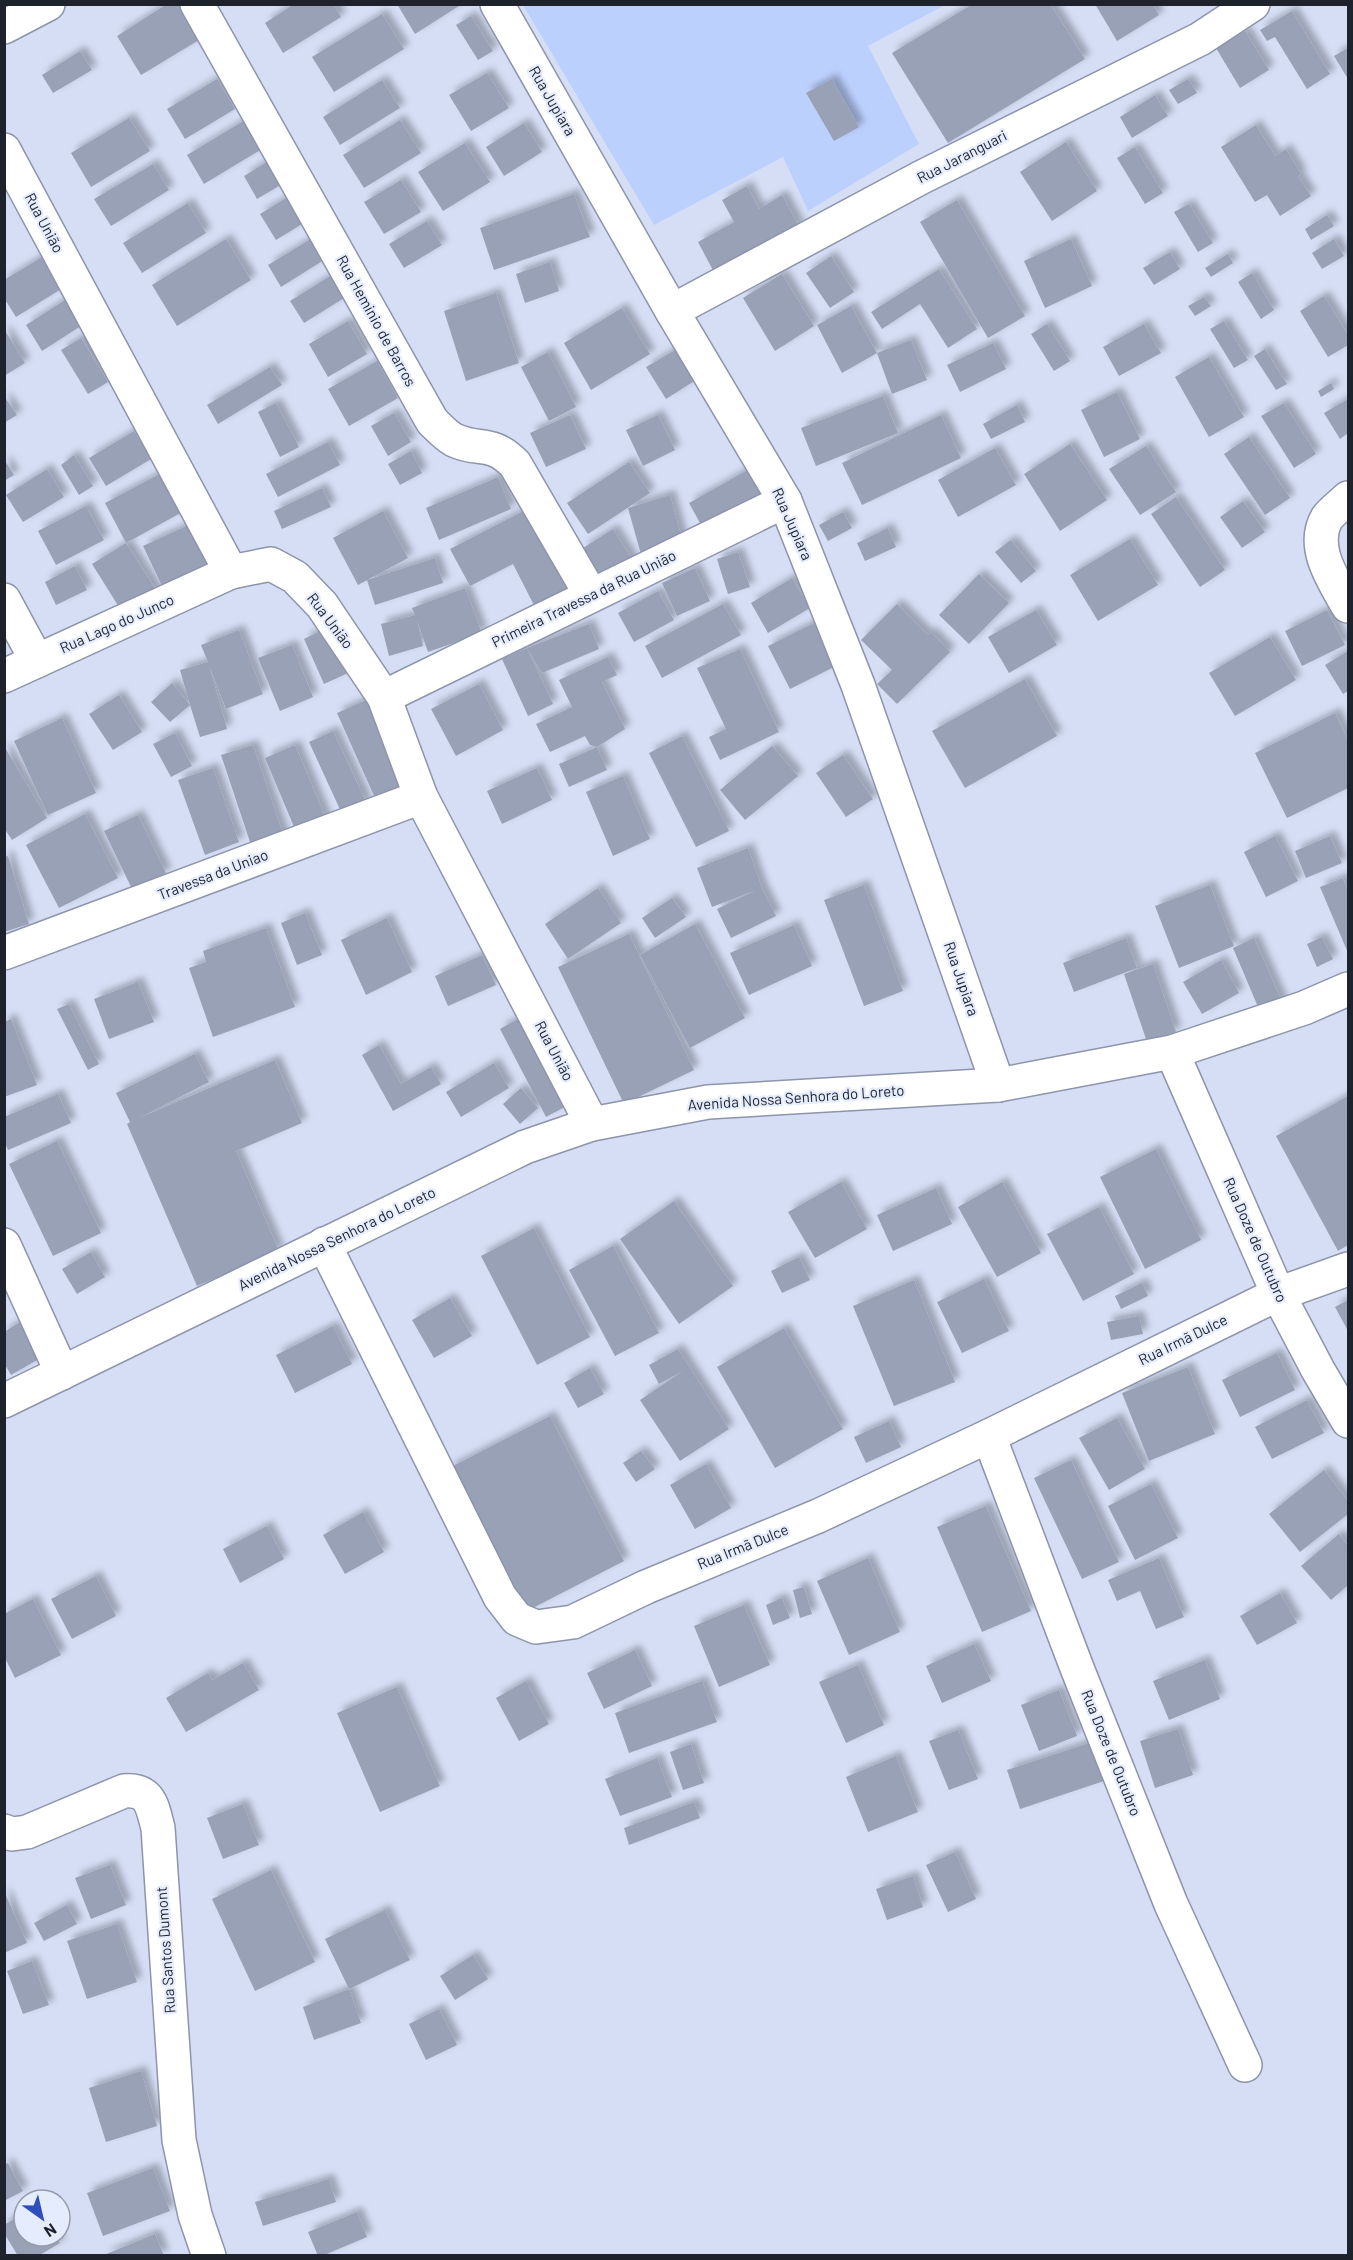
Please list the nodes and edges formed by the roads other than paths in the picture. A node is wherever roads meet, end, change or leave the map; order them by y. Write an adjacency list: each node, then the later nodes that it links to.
1 (48, 4): 5 (street)
2 (197, 4): 11 (street, Rua Heminio de Barros)
3 (497, 4): 7 (street, Rua Jupiara)
4 (1253, 4): 7 (street, Rua Jaranguari)
5 (4, 27)
6 (4, 150): 10 (street, Rua União)
7 (672, 311): 9 (street, Rua Jupiara)
8 (1348, 498): 13 (street)
9 (785, 501): 11 (street, Primeira Travessa da Rua União); 21 (street, Rua Jupiara)
10 (231, 573): 14 (street, Rua Lago do Junco); 16 (street, Rua União)
11 (591, 595): 16 (street, Primeira Travessa da Rua União)
12 (4, 600): 14 (street)
13 (1348, 606)
14 (37, 661): 15 (street, Rua Lago do Junco)
15 (4, 676)
16 (384, 697): 17 (street, Rua União)
17 (421, 797): 18 (street, Travessa da Uniao); 22 (street, Rua União)
18 (4, 953)
19 (1348, 989): 20 (street, Avenida Nossa Senhora do Loreto)
20 (1172, 1052): 21 (street, Avenida Nossa Senhora do Loreto); 26 (street, Rua Doze de Outubro)
21 (998, 1084): 22 (street, Avenida Nossa Senhora do Loreto)
22 (592, 1124): 23 (street, Avenida Nossa Senhora do Loreto)
23 (324, 1244): 27 (street, Avenida Nossa Senhora do Loreto); 30 (street, Rua Irmã Dulce)
24 (4, 1245): 27 (street)
25 (1348, 1269): 26 (street, Rua Irmã Dulce)
26 (1278, 1294): 29 (street, Rua Doze de Outubro); 30 (street, Rua Irmã Dulce)
27 (62, 1373): 28 (street, Avenida Nossa Senhora do Loreto)
28 (4, 1401)
29 (1348, 1421)
30 (989, 1436): 32 (street, Rua Doze de Outubro)
31 (4, 1831): 33 (street, Rua Santos Dumont)
32 (1245, 2065)
33 (209, 2256)

